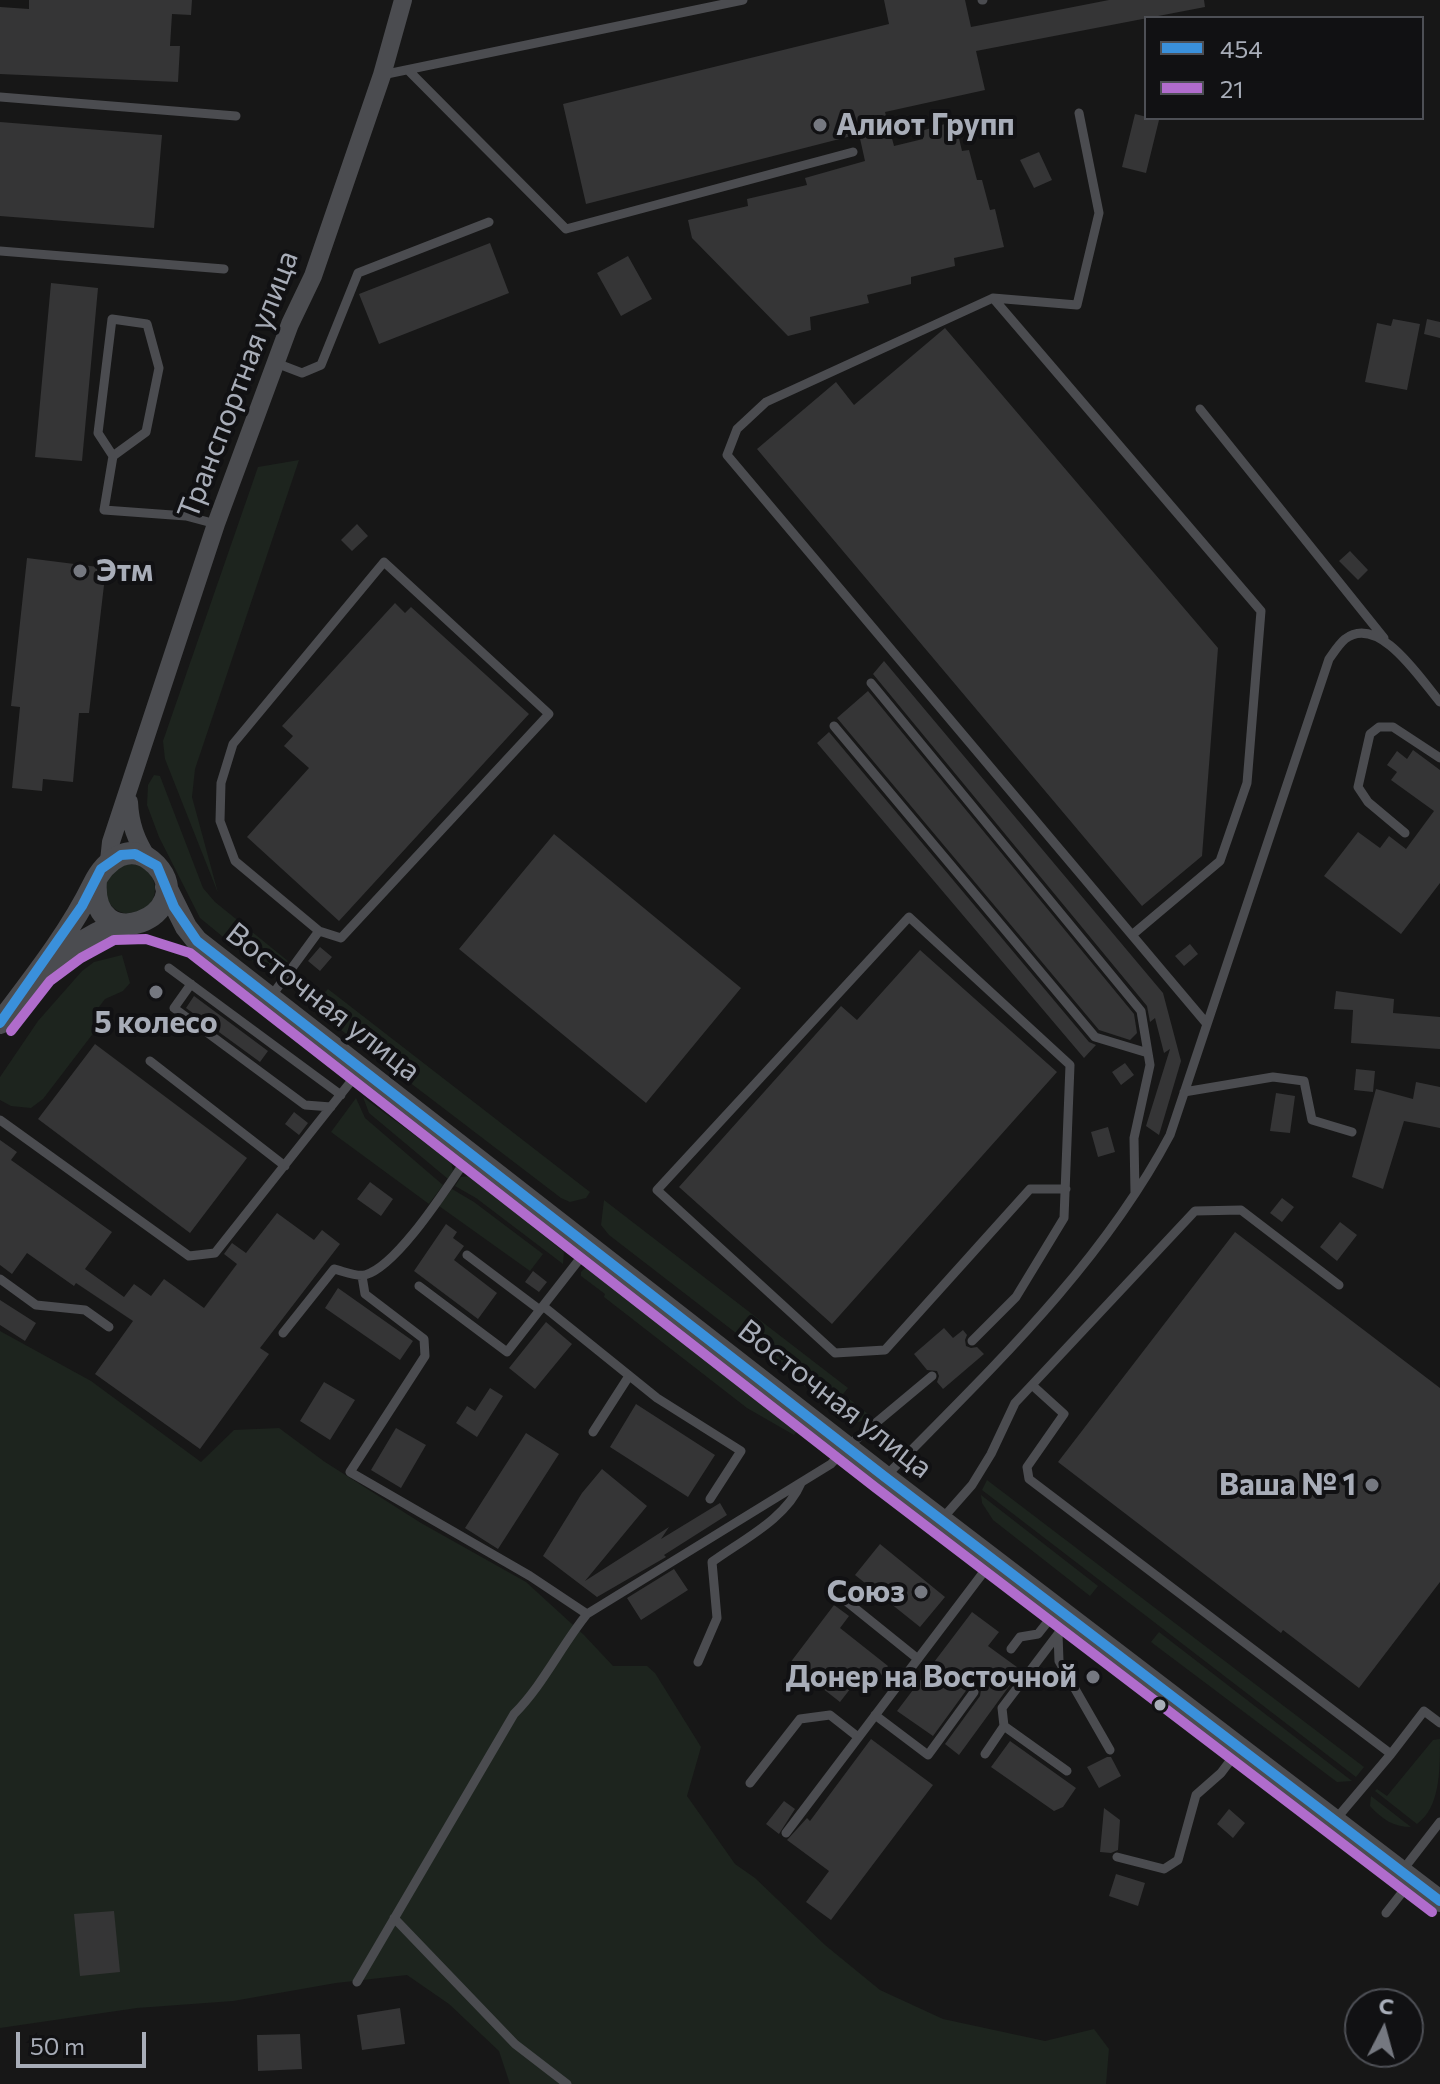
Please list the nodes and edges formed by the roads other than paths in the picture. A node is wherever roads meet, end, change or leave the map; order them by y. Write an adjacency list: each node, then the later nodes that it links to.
1 (403, 0): 4 (street, Транспортная улица)
2 (743, 0): 3 (lane)
3 (408, 70): 4 (lane); 8 (lane)
4 (382, 75): 13 (street, Транспортная улица)
5 (0, 97): 7 (lane)
6 (1079, 113): 12 (lane)
7 (236, 116)
8 (853, 152)
9 (489, 222): 13 (lane)
10 (0, 251): 11 (lane)
11 (224, 269)
12 (993, 298): 30 (lane); 30 (lane)
13 (276, 363): 16 (street, Транспортная улица)
14 (1200, 409): 17 (lane)
15 (113, 456): 15 (lane); 16 (lane)
16 (216, 524): 22 (street, Транспортная улица)
17 (1384, 638): 19 (lane); 37 (lane)
18 (871, 683): 38 (lane)
19 (1440, 702)
20 (834, 726): 38 (lane)
21 (1440, 758): 23 (lane)
22 (129, 791): 24 (street); 25 (street, Транспортная улица)
23 (1405, 833)
24 (148, 859): 25 (street); 27 (street)
25 (109, 861): 26 (street)
26 (96, 880): 28 (street); 33 (street)
27 (166, 887): 28 (street); 31 (street, Восточная улица)
28 (130, 924): 31 (street, Восточная улица); 33 (street)
29 (319, 931): 29 (lane); 35 (lane)
30 (1132, 935): 37 (lane)
31 (197, 941): 35 (street, Восточная улица)
32 (169, 968): 34 (lane)
33 (35, 976): 36 (street)
34 (191, 984): 42 (lane); 43 (lane)
35 (270, 998): 40 (street, Восточная улица)
36 (0, 1023)
37 (1207, 1024): 41 (lane)
38 (1148, 1053): 49 (lane)
39 (150, 1061): 47 (lane)
40 (360, 1070): 42 (lane); 46 (street, Восточная улица)
41 (1184, 1092): 45 (lane); 49 (lane)
42 (341, 1095): 43 (lane)
43 (331, 1107): 47 (lane)
44 (0, 1120): 47 (lane)
45 (1352, 1132)
46 (470, 1154): 50 (street, Восточная улица); 52 (lane)
47 (285, 1166)
48 (1066, 1189): 48 (lane); 59 (lane)
49 (1135, 1193): 65 (lane)
50 (589, 1247): 56 (lane); 64 (street, Восточная улица)
51 (467, 1255): 56 (lane)
52 (362, 1276): 58 (lane); 71 (lane)
53 (0, 1279): 57 (lane)
54 (1339, 1285): 62 (lane)
55 (419, 1286): 56 (lane)
56 (541, 1308): 60 (lane)
57 (109, 1327)
58 (283, 1333)
59 (972, 1341)
60 (629, 1376): 63 (lane); 67 (lane)
61 (932, 1376): 64 (lane)
62 (1032, 1385): 68 (lane); 84 (lane)
63 (593, 1432)
64 (847, 1447): 65 (street, Восточная улица); 66 (lane)
65 (885, 1477): 68 (street, Восточная улица)
66 (801, 1483): 71 (lane); 75 (lane)
67 (710, 1499)
68 (942, 1519): 69 (street, Восточная улица)
69 (994, 1558): 72 (street, Восточная улица); 74 (lane)
70 (846, 1601): 74 (lane)
71 (587, 1614): 94 (lane)
72 (1062, 1619): 73 (lane); 79 (lane); 81 (street, Восточная улица); 82 (lane)
73 (1011, 1649)
74 (918, 1659): 77 (lane)
75 (698, 1662)
76 (974, 1692): 77 (lane)
77 (875, 1715): 80 (lane)
78 (1440, 1723): 84 (lane)
79 (1004, 1726): 83 (lane); 85 (lane)
80 (858, 1737): 86 (lane); 89 (lane)
81 (1241, 1747): 87 (street, Восточная улица); 90 (lane)
82 (1110, 1750)
83 (985, 1754)
84 (1391, 1754): 87 (lane)
85 (1067, 1771)
86 (750, 1783)
87 (1335, 1820): 91 (street, Восточная улица)
88 (1440, 1822): 91 (lane)
89 (786, 1833)
90 (1117, 1857)
91 (1407, 1876): 92 (street, Восточная улица); 93 (lane)
92 (1440, 1901)
93 (1386, 1913)
94 (394, 1918): 95 (lane); 96 (lane)
95 (357, 1982)
96 (567, 2084)

